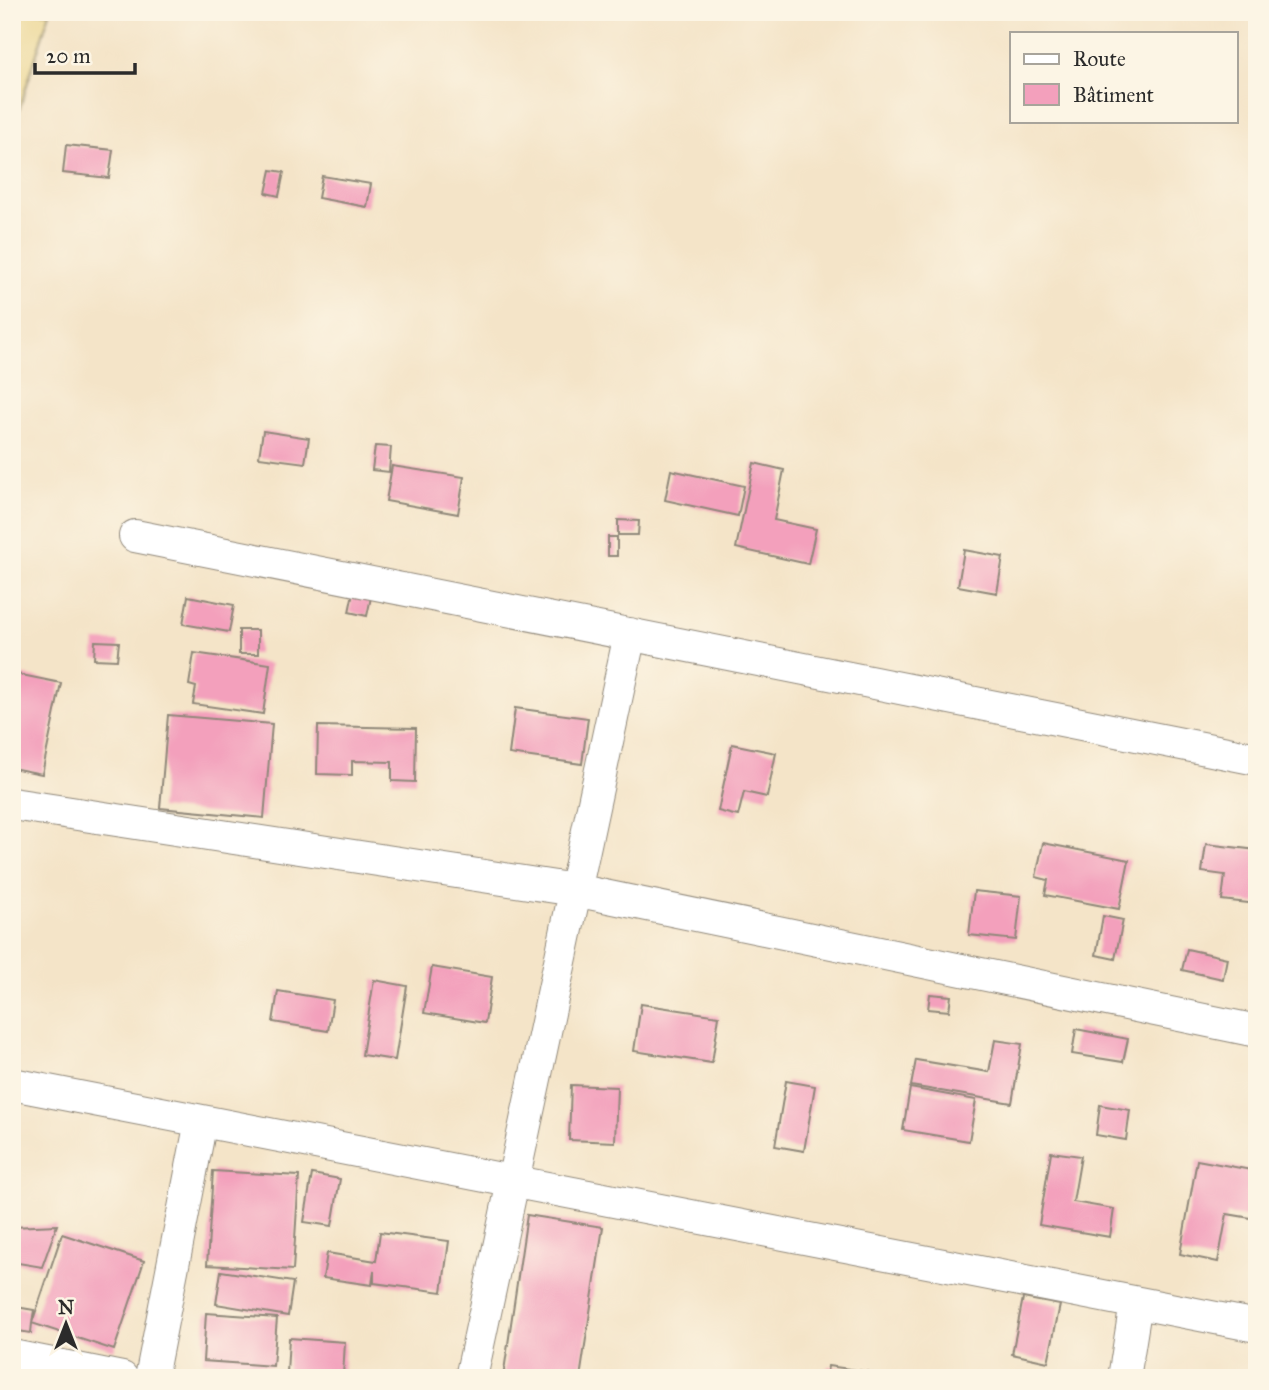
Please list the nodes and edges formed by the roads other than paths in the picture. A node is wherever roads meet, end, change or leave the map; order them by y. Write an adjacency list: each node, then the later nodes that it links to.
1 (135, 536): 2 (street)
2 (630, 634): 3 (street); 5 (street)
3 (1257, 759)
4 (12, 804): 5 (street)
5 (575, 890): 6 (street); 9 (street)
6 (1257, 1031)
7 (12, 1084): 8 (street)
8 (201, 1121): 9 (street); 14 (street)
9 (513, 1181): 10 (street); 15 (street)
10 (1136, 1303): 11 (street); 16 (street)
11 (1257, 1326)
12 (12, 1356): 13 (street)
13 (122, 1378)
14 (151, 1378)
15 (471, 1378)
16 (1124, 1378)

